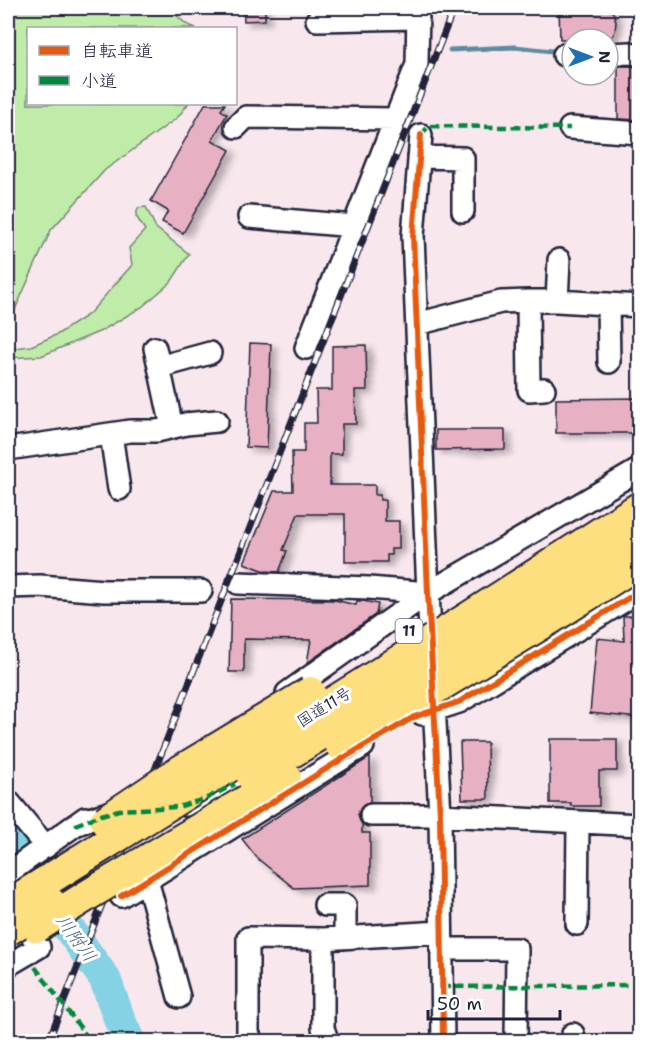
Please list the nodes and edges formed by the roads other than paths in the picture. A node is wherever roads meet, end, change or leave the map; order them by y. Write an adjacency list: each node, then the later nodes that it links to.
1 (418, 13): 2 (street); 5 (street)
2 (324, 25)
3 (620, 53): 4 (street)
4 (639, 55)
5 (395, 119): 6 (street); 13 (street)
6 (236, 127)
7 (570, 128): 8 (street)
8 (639, 133)
9 (421, 135): 10 (street)
10 (419, 157): 11 (street); 19 (street)
11 (463, 211)
12 (249, 217): 13 (street)
13 (354, 226): 20 (street)
14 (559, 260): 16 (street)
15 (528, 301): 16 (street); 19 (street); 23 (street)
16 (557, 301): 17 (street)
17 (608, 304): 18 (street); 22 (street)
18 (639, 306)
19 (417, 324): 38 (street)
20 (306, 348)
21 (210, 354): 25 (street)
22 (609, 362)
23 (544, 389)
24 (217, 422): 25 (street)
25 (172, 427): 26 (street)
26 (111, 434): 27 (street); 29 (street)
27 (8, 449)
28 (639, 469): 38 (street)
29 (119, 489)
30 (639, 489): 52 (highway, 11, bridge)
31 (639, 507): 56 (highway, 国道11号 / 11, bridge)
32 (639, 532): 59 (highway, 国道11号 / 11, bridge)
33 (639, 562): 63 (highway, bridge)
34 (238, 583): 38 (street)
35 (8, 586): 36 (street)
36 (201, 591)
37 (639, 591): 39 (street)
38 (428, 593): 39 (street); 40 (street)
39 (435, 709): 46 (street); 47 (street)
40 (210, 741): 41 (street); 42 (street)
41 (170, 767)
42 (234, 784): 47 (street); 49 (street)
43 (132, 787): 49 (street)
44 (8, 801): 51 (street)
45 (371, 814): 46 (street)
46 (440, 815): 48 (street); 62 (street)
47 (253, 816): 53 (street)
48 (578, 822): 50 (street); 58 (street)
49 (75, 825): 51 (street)
50 (639, 825)
51 (44, 848): 52 (street)
52 (8, 877)
53 (147, 880): 55 (street); 65 (street)
54 (8, 895): 64 (street)
55 (122, 896)
56 (8, 905)
57 (325, 906): 60 (street)
58 (582, 918)
59 (8, 930)
60 (345, 938): 61 (street); 62 (street)
61 (323, 939): 66 (street); 67 (street)
62 (441, 941): 68 (street); 69 (street)
63 (8, 945)
64 (8, 965)
65 (178, 997)
66 (253, 1041)
67 (328, 1041)
68 (443, 1041)
69 (516, 1041)

